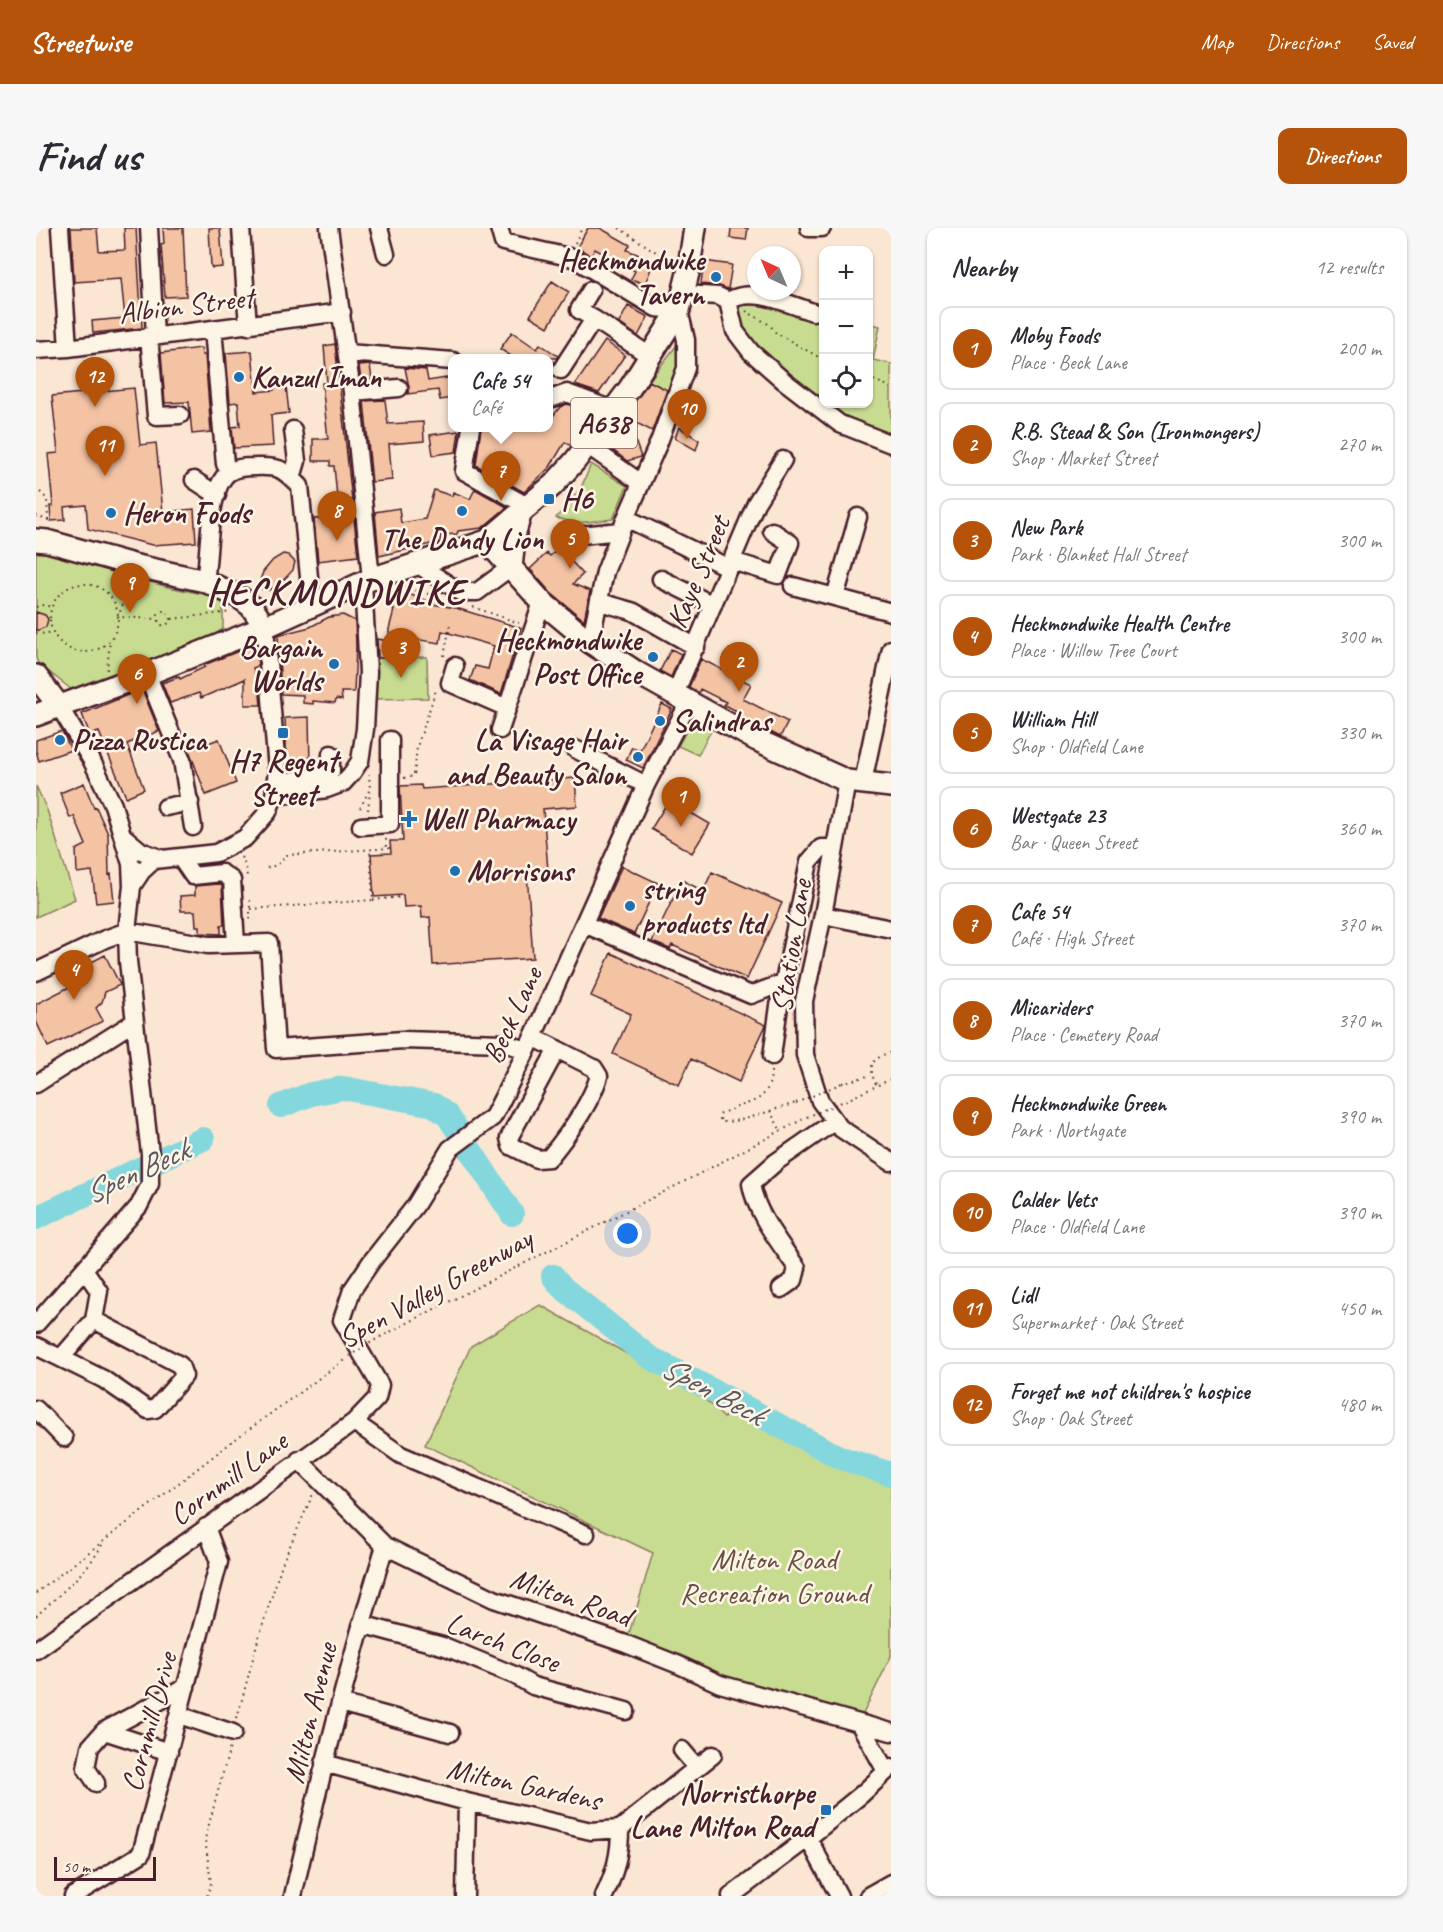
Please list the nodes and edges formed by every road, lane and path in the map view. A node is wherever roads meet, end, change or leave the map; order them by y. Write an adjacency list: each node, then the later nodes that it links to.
1 (60, 228): 23 (street)
2 (149, 228): 22 (street)
3 (241, 228): 20 (street)
4 (329, 228): 17 (street)
5 (379, 228): 11 (street)
6 (499, 228): 15 (street)
7 (619, 228): 12 (path)
8 (695, 228): 15 (main road, A638)
9 (809, 228): 10 (street)
10 (822, 228)
11 (386, 254)
12 (670, 261)
13 (591, 290): 19 (street)
14 (728, 301): 15 (street); 18 (street); 39 (street)
15 (681, 302): 26 (main road, A638); 45 (street)
16 (746, 311): 27 (path)
17 (342, 312): 20 (street, Albion Street); 25 (street)
18 (813, 312)
19 (594, 319): 26 (street); 29 (street)
20 (248, 326): 21 (street, Albion Street)
21 (213, 329): 22 (street, Albion Street); 42 (street)
22 (152, 336): 23 (street, Albion Street); 36 (street)
23 (68, 348): 24 (street, Albion Street)
24 (36, 350)
25 (347, 353): 28 (street); 33 (street)
26 (650, 356): 35 (main road, A638)
27 (819, 357)
28 (448, 361)
29 (561, 370)
30 (873, 380): 31 (path)
31 (891, 387)
32 (399, 388): 33 (street)
33 (352, 392): 62 (street)
34 (553, 398): 35 (street)
35 (613, 410): 40 (main road, A638)
36 (180, 415)
37 (293, 430): 43 (street)
38 (470, 432): 50 (street)
39 (891, 444)
40 (587, 445): 45 (street); 50 (main road, A638)
41 (783, 460): 59 (street, Kaye Street)
42 (225, 464)
43 (287, 473): 47 (street); 75 (street)
44 (194, 480): 47 (street)
45 (641, 483): 53 (street)
46 (40, 492): 48 (path)
47 (217, 495): 64 (street)
48 (48, 499): 49 (path); 51 (path)
49 (51, 507)
50 (524, 511): 57 (main road, A638); 61 (main road)
51 (36, 516)
52 (858, 517): 66 (street)
53 (623, 525): 55 (street); 59 (street); 69 (street)
54 (772, 531): 59 (street)
55 (562, 537)
56 (36, 540): 60 (main road)
57 (487, 541): 58 (main road, A638); 61 (main road)
58 (417, 564): 61 (street); 62 (main road, A638)
59 (731, 565): 70 (street, Kaye Street)
60 (137, 566): 64 (main road); 77 (path)
61 (511, 567): 68 (main road)
62 (374, 578): 67 (path); 75 (main road, A638); 104 (street)
63 (661, 579): 70 (street)
64 (205, 581): 71 (main road)
65 (793, 586): 66 (street)
66 (835, 597): 76 (street)
67 (446, 599)
68 (542, 602): 82 (street); 85 (main road)
69 (600, 602): 85 (street); 86 (street)
70 (713, 605): 86 (street, Kaye Street)
71 (251, 606): 79 (path); 81 (main road)
72 (468, 606): 82 (path)
73 (36, 607): 74 (path)
74 (52, 607): 77 (path); 83 (path)
75 (312, 607): 81 (main road, A638)
76 (891, 612)
77 (118, 617): 78 (path); 83 (path)
78 (157, 619): 79 (path); 79 (path)
79 (171, 619)
80 (451, 621): 88 (path)
81 (266, 627): 89 (main road, A638); 104 (street)
82 (534, 628): 94 (street)
83 (53, 631): 84 (path)
84 (36, 633)
85 (590, 642): 92 (main road)
86 (696, 646): 92 (street, Kaye Street)
87 (891, 649): 101 (street, Station Lane)
88 (449, 662): 94 (street)
89 (147, 674): 93 (main road, A638); 105 (street)
90 (36, 676): 93 (main road)
91 (436, 688): 100 (path)
92 (682, 698): 101 (main road); 102 (street, Beck Lane)
93 (59, 706): 95 (main road, A638); 110 (street)
94 (507, 708): 96 (street)
95 (36, 715)
96 (500, 730)
97 (390, 740): 107 (street)
98 (575, 749): 102 (street)
99 (331, 754): 104 (street)
100 (396, 779)
101 (855, 782): 103 (main road); 111 (street, Station Lane)
102 (646, 785): 121 (street, Beck Lane)
103 (891, 786)
104 (275, 789): 113 (street)
105 (190, 802): 106 (street); 108 (street)
106 (166, 807)
107 (361, 826)
108 (193, 827)
109 (386, 834): 112 (path)
110 (123, 836): 114 (street); 116 (street)
111 (835, 848): 120 (street, Station Lane); 126 (street)
112 (370, 850): 115 (path); 118 (path)
113 (180, 857): 114 (street); 124 (street)
114 (163, 859): 116 (street)
115 (267, 868)
116 (132, 886): 122 (street)
117 (403, 897): 118 (path)
118 (373, 900): 119 (path)
119 (250, 909)
120 (823, 915): 123 (street); 137 (street, Station Lane)
121 (584, 924): 126 (street); 128 (street, Beck Lane)
122 (127, 931): 124 (street); 125 (street); 127 (street)
123 (890, 933)
124 (236, 944): 128 (street)
125 (36, 972)
126 (785, 981): 131 (street)
127 (134, 1022): 134 (street); 140 (street)
128 (530, 1044): 129 (street); 144 (street, Beck Lane)
129 (562, 1052): 129 (street)
130 (891, 1053): 132 (path)
131 (772, 1056): 136 (path)
132 (872, 1075): 135 (path); 136 (path, bridge)
133 (891, 1079): 135 (path, Spen Valley Greenway)
134 (36, 1084)
135 (876, 1084): 138 (path, Spen Valley Greenway, bridge)
136 (770, 1111): 138 (path)
137 (835, 1121): 139 (street, Station Lane); 141 (street)
138 (781, 1131): 154 (path, Spen Valley Greenway, bridge)
139 (891, 1162)
140 (84, 1269): 142 (street); 143 (street)
141 (781, 1289)
142 (38, 1317)
143 (94, 1320): 146 (street); 146 (street)
144 (342, 1320): 148 (street, Cornmill Lane)
145 (36, 1346): 146 (street)
146 (61, 1358)
147 (36, 1409): 149 (street)
148 (354, 1422): 150 (street, Cornmill Lane); 153 (street)
149 (64, 1438)
150 (299, 1460): 151 (street, Milton Road); 152 (street, Cornmill Lane)
151 (319, 1480): 155 (street, Milton Road); 167 (path)
152 (206, 1527): 159 (street, Cornmill Lane); 160 (street, Cornmill Drive)
153 (585, 1534)
154 (103, 1543): 156 (path, Spen Valley Greenway); 157 (path)
155 (386, 1546): 158 (street, Milton Avenue); 164 (street, Milton Road)
156 (36, 1593)
157 (36, 1616)
158 (360, 1624): 161 (street, Milton Avenue); 162 (street, Larch Close)
159 (36, 1650)
160 (186, 1688): 163 (street, Cornmill Drive); 165 (street)
161 (340, 1702): 168 (street); 172 (street, Milton Avenue)
162 (626, 1711)
163 (179, 1715): 167 (street); 170 (street, Cornmill Drive)
164 (860, 1723): 166 (street, Milton Road); 174 (street)
165 (104, 1731): 170 (street); 175 (street)
166 (891, 1732)
167 (233, 1733): 181 (path)
168 (450, 1733)
169 (682, 1750): 173 (street)
170 (169, 1752): 180 (street, Cornmill Drive)
171 (713, 1755): 173 (street, Milton Gardens)
172 (324, 1763): 176 (street, Milton Gardens); 182 (street, Milton Avenue)
173 (697, 1768): 177 (street, Milton Gardens)
174 (888, 1769): 178 (street)
175 (96, 1783)
176 (467, 1802): 177 (street, Milton Gardens); 183 (street)
177 (620, 1829): 184 (street)
178 (808, 1838): 185 (street); 186 (street)
179 (891, 1883): 187 (street)
180 (73, 1896)
181 (207, 1896)
182 (293, 1896)
183 (465, 1896)
184 (604, 1896)
185 (731, 1896)
186 (839, 1896)
187 (868, 1896)

